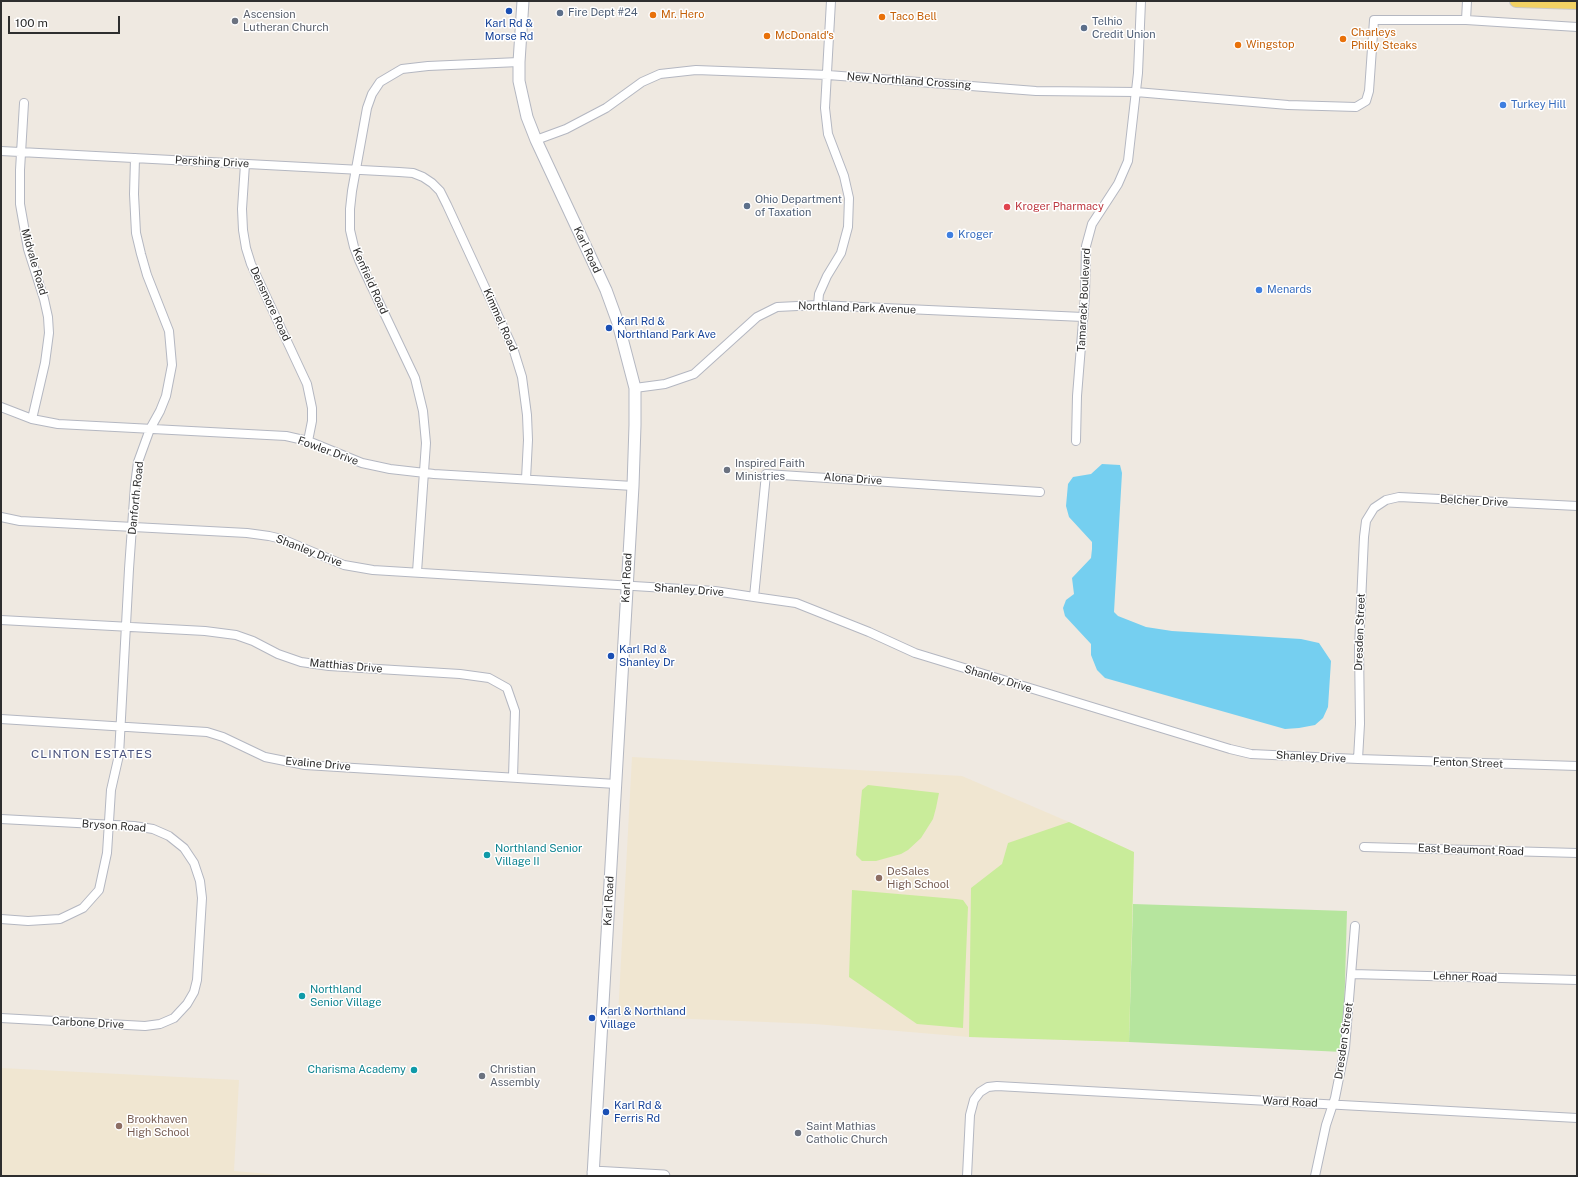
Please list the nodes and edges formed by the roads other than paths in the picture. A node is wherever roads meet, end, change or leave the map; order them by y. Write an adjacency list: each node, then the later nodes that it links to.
1 (523, 1): 9 (main road, Karl Road)
2 (831, 1): 10 (street)
3 (1141, 1): 11 (street, Tamarack Boulevard)
4 (1467, 1): 7 (street)
5 (1516, 1): 6 (main road)
6 (1577, 3)
7 (1466, 20): 8 (street); 11 (street, New Northland Crossing)
8 (1577, 27)
9 (519, 62): 13 (main road, Karl Road); 18 (street, Kenfield Road)
10 (828, 76): 11 (street, New Northland Crossing); 13 (street, New Northland Crossing); 20 (street)
11 (1136, 92): 21 (street, Tamarack Boulevard)
12 (24, 103): 15 (street, Midvale Road)
13 (536, 140): 22 (main road, Karl Road)
14 (1, 151): 15 (street, Pershing Drive)
15 (21, 153): 16 (street, Pershing Drive); 24 (street, Midvale Road)
16 (135, 158): 17 (street, Pershing Drive); 25 (street, Danforth Road)
17 (245, 164): 18 (street, Pershing Drive); 26 (street, Densmore Road)
18 (356, 170): 19 (street, Pershing Drive); 28 (street, Kenfield Road)
19 (423, 177): 29 (street, Kimmel Road)
20 (818, 305): 21 (street, Northland Park Avenue); 22 (street, Northland Park Avenue)
21 (1083, 317): 27 (street, Tamarack Boulevard)
22 (635, 388): 30 (main road, Karl Road)
23 (1, 407): 24 (street, Fowler Drive)
24 (32, 419): 25 (street, Fowler Drive)
25 (150, 429): 26 (street, Fowler Drive); 35 (street, Danforth Road)
26 (308, 441): 28 (street, Fowler Drive)
27 (1076, 441)
28 (424, 473): 29 (street, Fowler Drive); 36 (street, Kenfield Road)
29 (526, 479): 30 (street, Fowler Drive)
30 (633, 486): 37 (main road, Karl Road)
31 (1040, 492): 38 (street, Alona Drive)
32 (1577, 506): 33 (street, Belcher Drive)
33 (1374, 508): 43 (street, Dresden Street)
34 (1, 517): 35 (street, Shanley Drive)
35 (133, 527): 36 (street, Shanley Drive); 40 (street, Danforth Road)
36 (417, 572): 37 (street, Shanley Drive)
37 (627, 585): 38 (street, Shanley Drive); 46 (main road, Karl Road)
38 (754, 597): 43 (street, Shanley Drive)
39 (1, 620): 40 (street, Matthias Drive)
40 (126, 627): 42 (street, Danforth Road); 45 (street, Matthias Drive)
41 (1, 720): 42 (street, Evaline Drive)
42 (121, 726): 45 (street, Evaline Drive); 48 (street, Danforth Road)
43 (1358, 759): 44 (street, Fenton Street)
44 (1577, 766)
45 (512, 777): 46 (street, Evaline Drive)
46 (616, 784): 59 (main road, Karl Road)
47 (1, 819): 48 (street, Bryson Road)
48 (109, 825): 51 (street, Danforth Road); 56 (street, Bryson Road)
49 (1364, 847): 50 (street, East Beaumont Road)
50 (1577, 853)
51 (1, 919)
52 (1355, 926): 53 (street, Dresden Street)
53 (1352, 974): 54 (street, Lehner Road); 57 (street, Dresden Street)
54 (1577, 980)
55 (1, 1018): 56 (street, Carbone Drive)
56 (174, 1018)
57 (1332, 1104): 58 (street, Ward Road); 61 (street, Ward Road); 62 (street, Dresden Street)
58 (1577, 1118)
59 (593, 1174): 60 (main road)
60 (664, 1176)
61 (967, 1176)
62 (1315, 1176)

